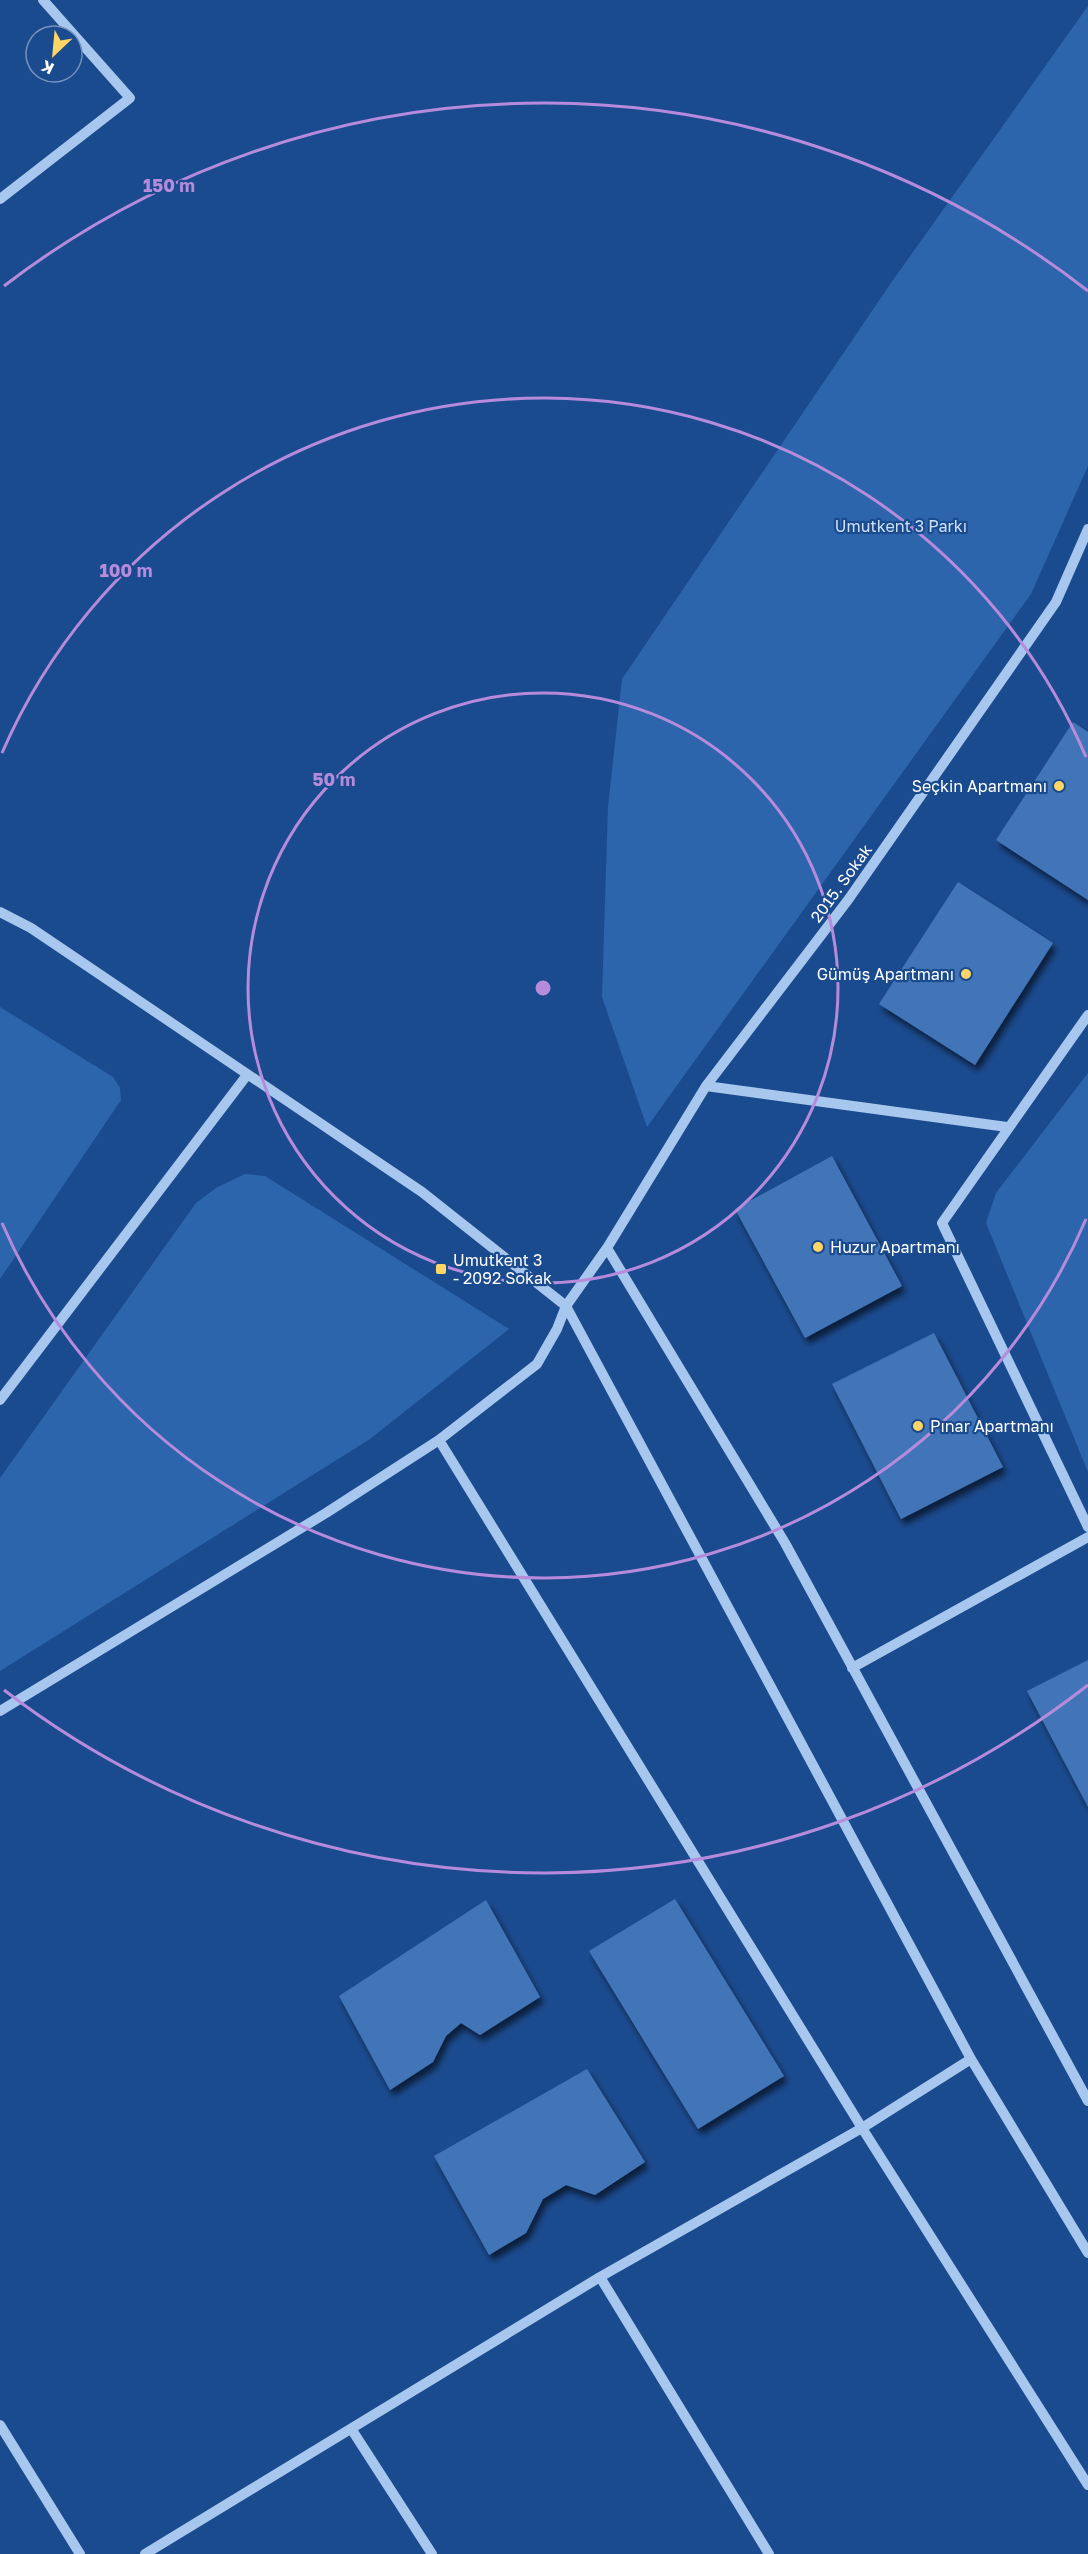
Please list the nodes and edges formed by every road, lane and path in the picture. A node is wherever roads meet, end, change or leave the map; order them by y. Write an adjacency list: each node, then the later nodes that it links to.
1 (43, 0): 2 (street)
2 (0, 199)
3 (1088, 529): 7 (street, 2015. Sokak)
4 (0, 912): 6 (street)
5 (1088, 1015): 8 (street)
6 (247, 1075): 10 (street); 11 (street)
7 (706, 1086): 8 (street); 9 (street, 2015. Sokak)
8 (1007, 1127): 13 (street)
9 (607, 1248): 10 (street, 2015. Sokak); 15 (street)
10 (567, 1306): 12 (street, 2015. Sokak); 17 (street)
11 (0, 1400)
12 (438, 1440): 16 (street, 2015. Sokak); 19 (street)
13 (1088, 1527)
14 (1088, 1537): 15 (street)
15 (852, 1668): 18 (street)
16 (0, 1711)
17 (971, 2059): 19 (street); 20 (street)
18 (1088, 2101)
19 (862, 2128): 21 (street); 24 (street)
20 (1088, 2253)
21 (600, 2277): 23 (street); 28 (street)
22 (0, 2425): 25 (street)
23 (352, 2430): 26 (street); 27 (street)
24 (1088, 2486)
25 (80, 2554)
26 (145, 2554)
27 (432, 2554)
28 (769, 2554)

